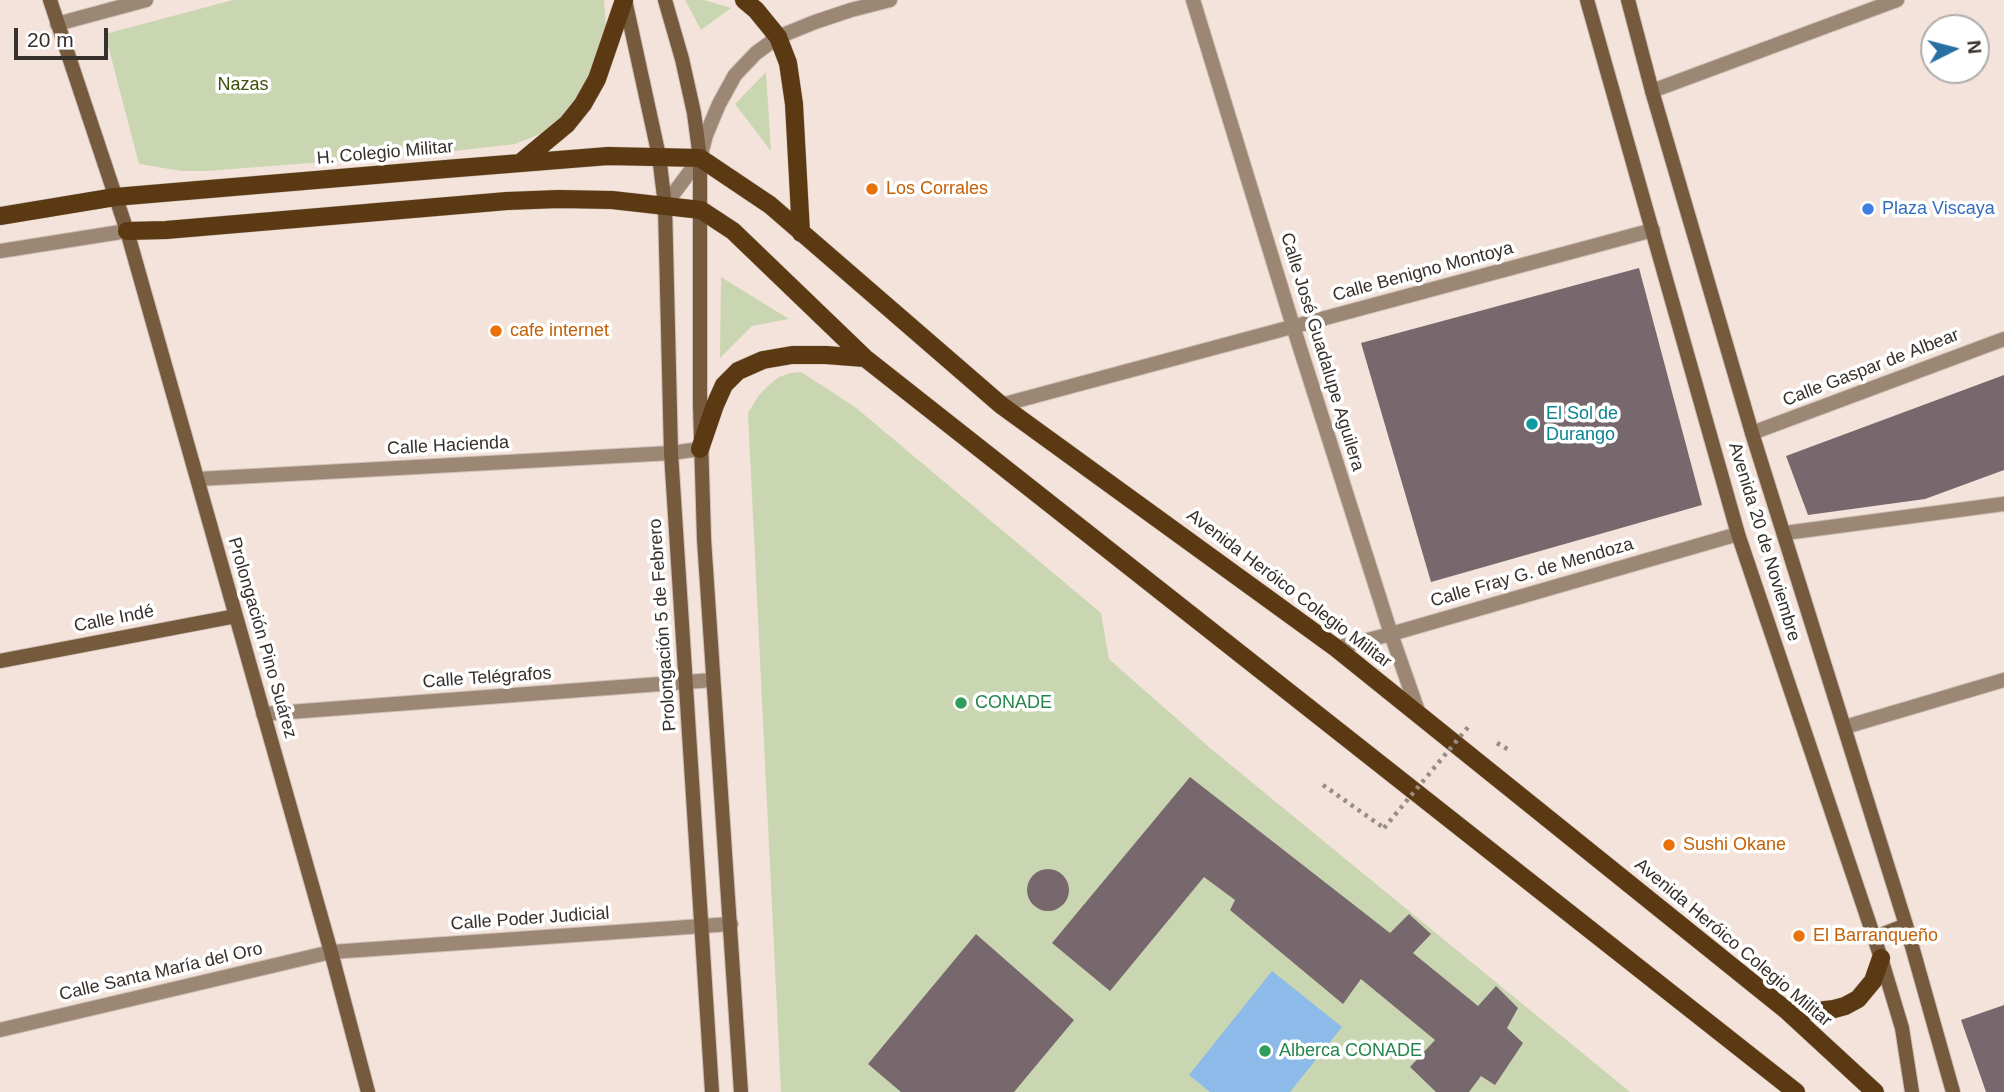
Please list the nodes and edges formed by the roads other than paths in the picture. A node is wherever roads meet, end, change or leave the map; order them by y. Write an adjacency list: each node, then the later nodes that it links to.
1 (50, 0): 11 (main road, Prolongación Pino Suárez)
2 (146, 0): 11 (street)
3 (625, 0): 14 (main road, Prolongación 5 de Febrero); 16 (main road)
4 (665, 0): 15 (main road)
5 (744, 0): 12 (main road)
6 (890, 0): 12 (street)
7 (1193, 0): 25 (street, Calle José Guadalupe Aguilera)
8 (1587, 0): 21 (main road, Avenida 20 de Noviembre)
9 (1628, 0): 13 (main road, Avenida 20 de Noviembre)
10 (1897, 0): 13 (street)
11 (57, 24): 17 (main road, Prolongación Pino Suárez)
12 (778, 37): 15 (street); 23 (main road)
13 (1651, 91): 29 (main road, Avenida 20 de Noviembre)
14 (659, 156): 15 (main road); 16 (main road, H. Colegio Militar); 18 (main road, Prolongación 5 de Febrero)
15 (700, 158): 18 (street); 19 (main road); 23 (main road, Avenida Heróico Colegio Militar)
16 (520, 163): 17 (main road, H. Colegio Militar)
17 (115, 197): 20 (main road, H. Colegio Militar); 22 (main road, Prolongación Pino Suárez)
18 (665, 205): 19 (main road); 22 (main road); 31 (main road, Prolongación 5 de Febrero)
19 (701, 210): 27 (main road); 30 (main road)
20 (0, 216)
21 (1653, 230): 25 (street, Calle Benigno Montoya); 35 (main road, Avenida 20 de Noviembre)
22 (127, 231): 24 (street); 32 (main road, Prolongación Pino Suárez)
23 (801, 233): 28 (main road, Avenida Heróico Colegio Militar)
24 (0, 251)
25 (1293, 326): 28 (street, Calle Benigno Montoya); 37 (street, Calle José Guadalupe Aguilera)
26 (2004, 339): 29 (street, Calle Gaspar de Albear)
27 (865, 358): 30 (main road); 57 (main road)
28 (1001, 405): 38 (main road, Avenida Heróico Colegio Militar)
29 (1752, 433): 34 (main road, Avenida 20 de Noviembre)
30 (701, 449): 31 (street, Calle Hacienda); 40 (main road)
31 (671, 453): 32 (street, Calle Hacienda); 42 (main road, Prolongación 5 de Febrero)
32 (198, 479): 36 (main road, Prolongación Pino Suárez)
33 (2004, 504): 34 (street)
34 (1785, 533): 45 (main road, Avenida 20 de Noviembre)
35 (1738, 534): 37 (street, Calle Fray G. de Mendoza); 49 (main road, Avenida 20 de Noviembre)
36 (236, 616): 39 (main road, Calle Indé); 43 (main road, Prolongación Pino Suárez)
37 (1391, 634): 38 (street, Calle Fray G. de Mendoza); 44 (street, Calle José Guadalupe Aguilera)
38 (1336, 648): 44 (main road, Avenida Heróico Colegio Militar)
39 (0, 661)
40 (713, 680): 42 (street, Calle Telégrafos); 46 (main road)
41 (2004, 680): 45 (street)
42 (686, 682): 43 (street, Calle Telégrafos); 48 (main road, Prolongación 5 de Febrero)
43 (263, 714): 50 (main road, Prolongación Pino Suárez)
44 (1419, 714): 52 (main road, Avenida Heróico Colegio Militar)
45 (1845, 727): 47 (main road, Avenida 20 de Noviembre)
46 (730, 924): 48 (street, Calle Poder Judicial); 56 (main road)
47 (1906, 925): 49 (main road); 60 (main road, Avenida 20 de Noviembre)
48 (701, 926): 50 (street, Calle Poder Judicial); 55 (main road, Prolongación 5 de Febrero)
49 (1873, 938): 51 (main road, Avenida 20 de Noviembre)
50 (331, 952): 53 (street, Calle Santa María del Oro); 54 (main road, Prolongación Pino Suárez)
51 (1881, 958): 52 (main road); 59 (main road, Avenida 20 de Noviembre)
52 (1786, 1010): 58 (main road, Avenida Heróico Colegio Militar)
53 (0, 1030)
54 (368, 1092)
55 (712, 1092)
56 (741, 1092)
57 (1796, 1092)
58 (1875, 1092)
59 (1912, 1092)
60 (1953, 1092)

